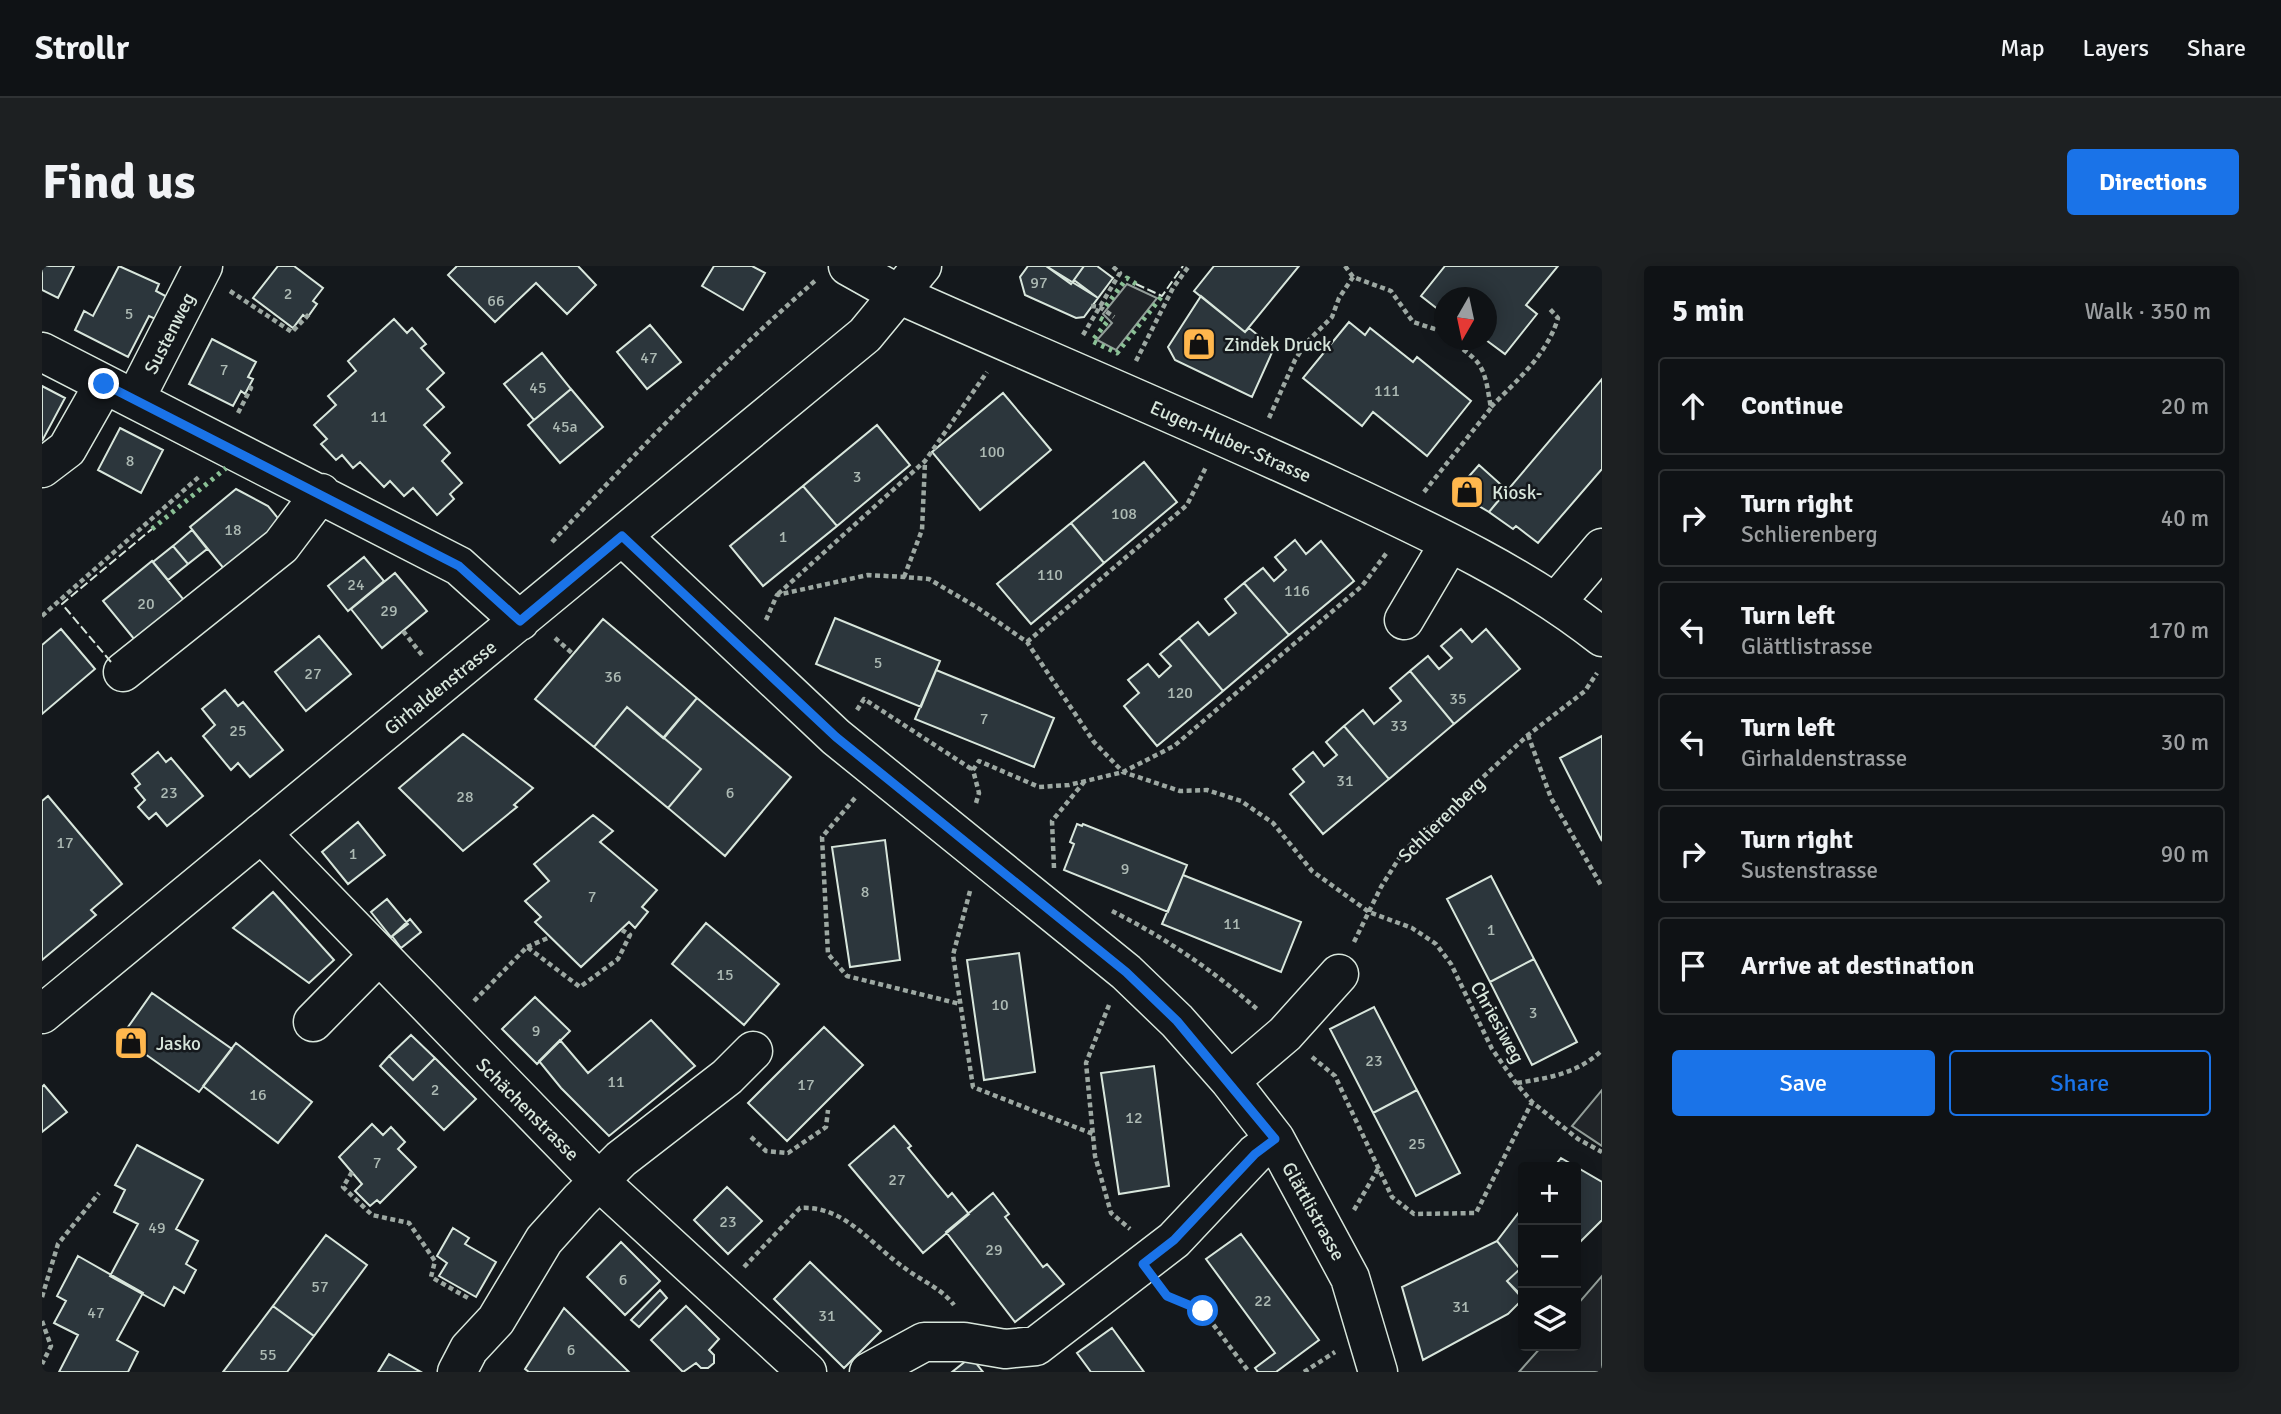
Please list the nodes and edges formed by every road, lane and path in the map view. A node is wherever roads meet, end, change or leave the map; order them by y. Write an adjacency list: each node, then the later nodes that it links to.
1 (1112, 266): 9 (path)
2 (1189, 266): 17 (path)
3 (1345, 266): 6 (path)
4 (202, 268): 11 (path); 20 (street, Sustenweg)
5 (834, 272): 7 (street, Eugen-Huber-Strasse); 32 (path)
6 (1353, 277): 13 (path); 22 (path)
7 (910, 280): 29 (street, Girhaldenstrasse); 30 (street, Eugen-Huber-Strasse)
8 (1091, 306): 9 (path)
9 (1100, 307): 12 (path); 14 (path)
10 (1548, 307): 21 (path)
11 (311, 312)
12 (1114, 317)
13 (1434, 329)
14 (1079, 341)
15 (1462, 350): 21 (path)
16 (42, 352): 20 (street)
17 (1134, 365)
18 (989, 368): 24 (path)
19 (248, 387): 23 (path)
20 (119, 391): 23 (street); 26 (street, Sustenweg)
21 (1490, 408): 28 (path)
22 (1266, 424)
23 (235, 430): 27 (street); 37 (path)
24 (925, 461): 34 (path); 35 (path)
25 (1208, 463): 42 (path)
26 (42, 468)
27 (321, 493): 40 (street); 46 (street)
28 (1419, 498)
29 (622, 536): 40 (street, Girhaldenstrasse); 53 (street, Glättlistrasse)
30 (1449, 544): 36 (street, Eugen-Huber-Strasse); 39 (street)
31 (1393, 545): 50 (path)
32 (548, 547)
33 (1602, 548): 36 (street)
34 (904, 577): 35 (path); 42 (path)
35 (778, 595): 38 (path)
36 (1557, 601): 44 (street, Eugen-Huber-Strasse)
37 (42, 616)
38 (767, 618)
39 (1404, 620)
40 (537, 629): 43 (path); 52 (street, Girhaldenstrasse)
41 (402, 631): 45 (path)
42 (1027, 642): 50 (path)
43 (573, 654)
44 (1599, 654): 48 (path, Schlierenberg)
45 (424, 657)
46 (123, 672)
47 (864, 699): 49 (path)
48 (1528, 735): 54 (path); 56 (path, Schlierenberg)
49 (973, 770): 50 (path); 53 (path)
50 (1123, 772): 56 (path, Chriesiweg)
51 (857, 795): 63 (path)
52 (261, 833): 60 (street, Schächenstrasse); 65 (street, Girhaldenstrasse)
53 (958, 836): 69 (street, Glättlistrasse)
54 (1602, 887)
55 (970, 888): 63 (path)
56 (1369, 912): 61 (path, Schlierenberg); 70 (path, Chriesiweg)
57 (622, 930): 59 (path)
58 (550, 937): 59 (path)
59 (527, 947): 64 (path)
60 (378, 956): 66 (street); 77 (street, Schächenstrasse)
61 (1339, 974): 69 (street)
62 (1114, 993): 72 (path)
63 (960, 1004): 72 (path)
64 (470, 1005)
65 (42, 1014)
66 (313, 1022)
67 (1602, 1050): 70 (path)
68 (753, 1051): 77 (street)
69 (1230, 1081): 74 (street, Glättlistrasse)
70 (1516, 1083): 75 (path, Chriesiweg)
71 (828, 1110): 73 (path)
72 (1093, 1133): 79 (path)
73 (751, 1137)
74 (1275, 1139): 79 (street); 92 (street, Glättlistrasse)
75 (1602, 1153)
76 (352, 1172): 82 (path)
77 (599, 1181): 80 (street, Schächenstrasse); 82 (street)
78 (99, 1194): 81 (path)
79 (1150, 1259): 84 (street); 90 (path)
80 (721, 1293): 84 (path); 87 (street, Schächenstrasse)
81 (42, 1297)
82 (496, 1320): 88 (street)
83 (42, 1321): 86 (path)
84 (979, 1344): 89 (street)
85 (1345, 1346): 91 (path)
86 (42, 1364)
87 (785, 1365)
88 (457, 1372)
89 (869, 1372)
90 (1249, 1372)
91 (1304, 1372)
92 (1378, 1372)

